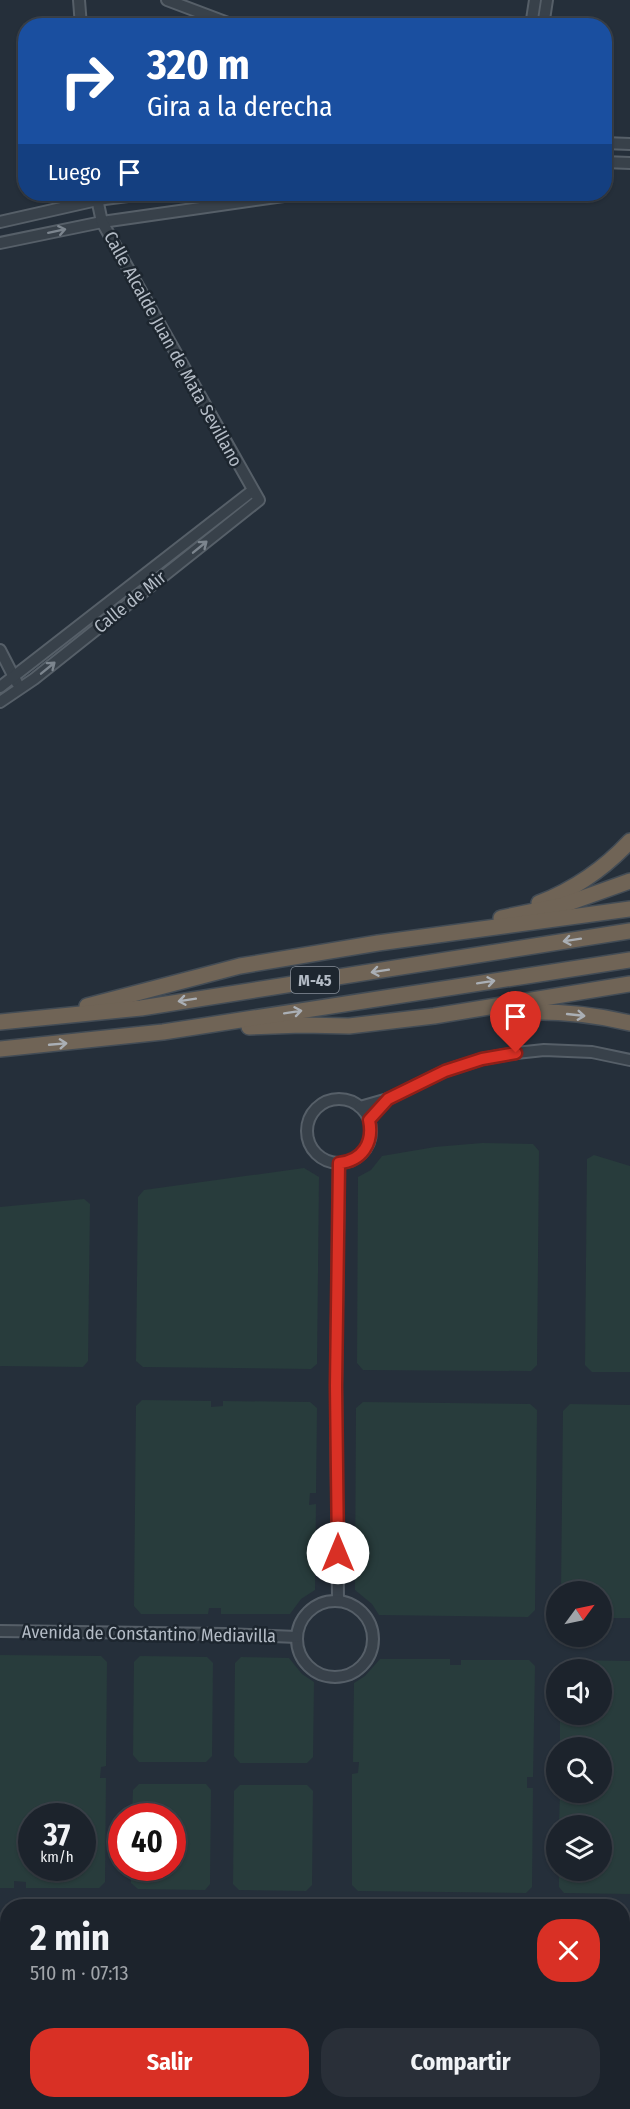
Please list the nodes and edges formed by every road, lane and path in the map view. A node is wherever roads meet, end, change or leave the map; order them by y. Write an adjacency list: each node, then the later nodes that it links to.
1 (79, 0): 5 (street)
2 (167, 0): 6 (street)
3 (535, 0): 7 (street)
4 (547, 0): 8 (street)
5 (80, 18)
6 (215, 18)
7 (532, 18)
8 (544, 18)
9 (612, 143): 10 (street)
10 (630, 144)
11 (612, 162): 12 (street)
12 (630, 163)
13 (81, 201): 16 (street)
14 (98, 201): 17 (street, Calle Alcalde Juan de Mata Sevillano)
15 (249, 201): 17 (street)
16 (0, 222)
17 (102, 222): 18 (street, one-way to 17); 19 (street, Calle Alcalde Juan de Mata Sevillano)
18 (0, 243)
19 (252, 491): 20 (street, Calle Alcalde Juan de Mata Sevillano); 22 (street, Calle de Mir)
20 (259, 500): 24 (street, Calle de Mir, one-way to 20)
21 (0, 650): 22 (street)
22 (14, 678): 23 (street, Calle de Mir); 24 (street)
23 (0, 687)
24 (20, 689): 25 (street, Calle de Mir)
25 (0, 702)
26 (630, 841): 29 (highway)
27 (630, 881): 29 (highway)
28 (630, 909): 31 (highway)
29 (474, 923): 31 (highway)
30 (630, 931): 34 (highway, M-45, one-way to 34)
31 (378, 943): 34 (highway)
32 (630, 960): 38 (highway, M-45, one-way to 32)
33 (630, 984): 35 (highway)
34 (68, 1015): 36 (highway, M-45)
35 (434, 1016): 37 (highway, one-way to 37); 38 (highway)
36 (0, 1022)
37 (630, 1023)
38 (216, 1024): 39 (highway, M-45, one-way to 38)
39 (0, 1049)
40 (630, 1059): 41 (street)
41 (388, 1099): 42 (street); 43 (street)
42 (360, 1107): 43 (street); 44 (street)
43 (369, 1120): 44 (street)
44 (339, 1163): 45 (street)
45 (338, 1600): 47 (street); 47 (street)
46 (0, 1631): 47 (street, Avenida de Constantino Mediavilla)
47 (297, 1637)

